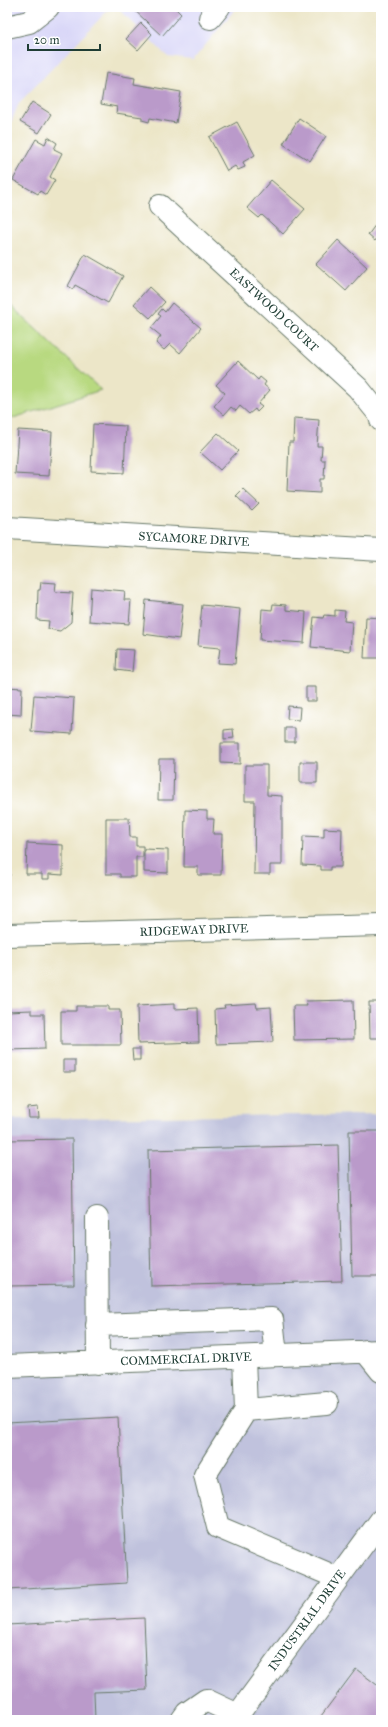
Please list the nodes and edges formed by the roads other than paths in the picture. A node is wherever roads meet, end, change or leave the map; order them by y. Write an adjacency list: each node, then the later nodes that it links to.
1 (48, 7): 2 (street)
2 (7, 27)
3 (160, 206): 4 (street, EASTWOOD COURT)
4 (381, 420)
5 (7, 528): 6 (street, SYCAMORE DRIVE)
6 (381, 550)
7 (381, 925): 8 (street, RIDGEWAY DRIVE)
8 (7, 935)
9 (97, 1218): 10 (street)
10 (97, 1325): 12 (street); 14 (street)
11 (373, 1351): 12 (street, COMMERCIAL DRIVE); 16 (street, COMMERCIAL DRIVE)
12 (276, 1355): 13 (street, COMMERCIAL DRIVE)
13 (244, 1357): 14 (street, COMMERCIAL DRIVE); 18 (street)
14 (98, 1363): 15 (street, COMMERCIAL DRIVE)
15 (7, 1366)
16 (381, 1371)
17 (327, 1403): 18 (street)
18 (246, 1410): 20 (street)
19 (381, 1520): 20 (street, INDUSTRIAL DRIVE)
20 (338, 1578): 21 (street, INDUSTRIAL DRIVE)
21 (236, 1717): 22 (street)
22 (182, 1720)

